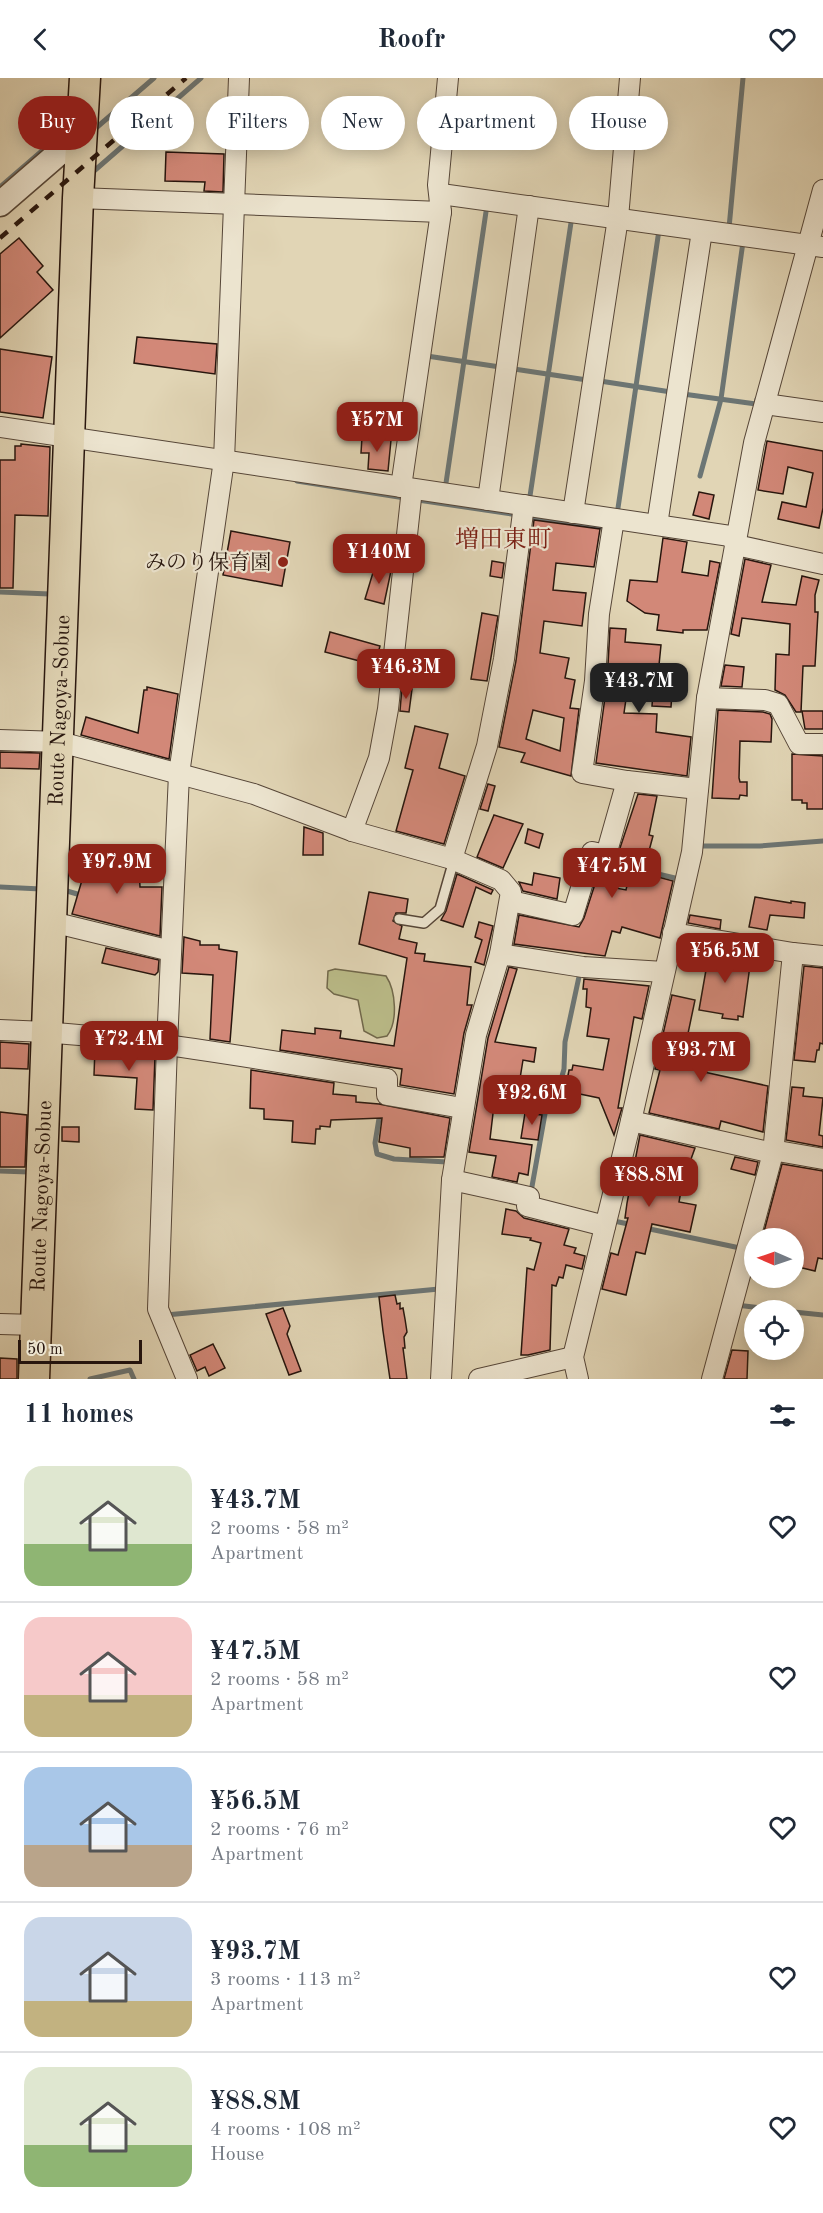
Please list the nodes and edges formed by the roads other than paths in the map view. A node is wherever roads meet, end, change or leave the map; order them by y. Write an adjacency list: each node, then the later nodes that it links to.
1 (85, 78): 5 (main road, Route Nagoya-Sobue)
2 (239, 78): 10 (street)
3 (448, 78): 11 (street)
4 (630, 78): 14 (street)
5 (84, 96)
6 (63, 150): 12 (street)
7 (80, 150): 9 (main road, Route Nagoya-Sobue)
8 (823, 190): 16 (street)
9 (78, 198): 10 (street); 20 (main road, Route Nagoya-Sobue)
10 (233, 203): 11 (street); 21 (street)
11 (441, 203): 13 (street); 22 (street)
12 (0, 204)
13 (530, 206): 14 (street); 23 (street)
14 (618, 218): 15 (street); 25 (street)
15 (702, 231): 16 (street); 27 (street)
16 (815, 247): 17 (street)
17 (765, 404): 18 (street); 28 (street)
18 (823, 412)
19 (0, 427): 20 (street)
20 (69, 437): 21 (street); 32 (main road, Route Nagoya-Sobue)
21 (224, 460): 22 (street); 34 (street)
22 (407, 488): 23 (street); 37 (street)
23 (488, 500): 24 (street)
24 (524, 505): 25 (street); 38 (street)
25 (573, 513): 26 (street)
26 (614, 519): 27 (street); 35 (street)
27 (657, 525): 28 (street)
28 (736, 545): 29 (street); 30 (street)
29 (822, 558)
30 (707, 698): 33 (street); 36 (street)
31 (0, 740): 32 (street)
32 (60, 742): 34 (street); 41 (main road, Route Nagoya-Sobue)
33 (823, 744)
34 (179, 774): 37 (street); 43 (street)
35 (627, 781): 36 (street); 39 (street)
36 (698, 789): 42 (street)
37 (352, 831): 38 (street)
38 (453, 860): 39 (street); 40 (lane)
39 (511, 901): 45 (street)
40 (399, 919)
41 (52, 922): 43 (street); 49 (main road, Route Nagoya-Sobue)
42 (673, 933): 44 (street); 47 (street)
43 (171, 951): 50 (street)
44 (793, 952): 46 (street); 53 (street)
45 (500, 954): 47 (street); 51 (street)
46 (823, 956)
47 (664, 972): 52 (street)
48 (0, 1030): 49 (street)
49 (47, 1032): 50 (street); 58 (main road, Route Nagoya-Sobue)
50 (167, 1045): 51 (street); 61 (street)
51 (462, 1107): 55 (street)
52 (631, 1121): 53 (street); 56 (street)
53 (772, 1152): 54 (street); 65 (street)
54 (823, 1159)
55 (452, 1180): 56 (street); 62 (street)
56 (606, 1226): 59 (street)
57 (0, 1324): 58 (street)
58 (36, 1325): 60 (main road, Route Nagoya-Sobue)
59 (573, 1357): 63 (street); 64 (street)
60 (34, 1379)
61 (187, 1379)
62 (441, 1379)
63 (478, 1379)
64 (578, 1379)
65 (712, 1379)

